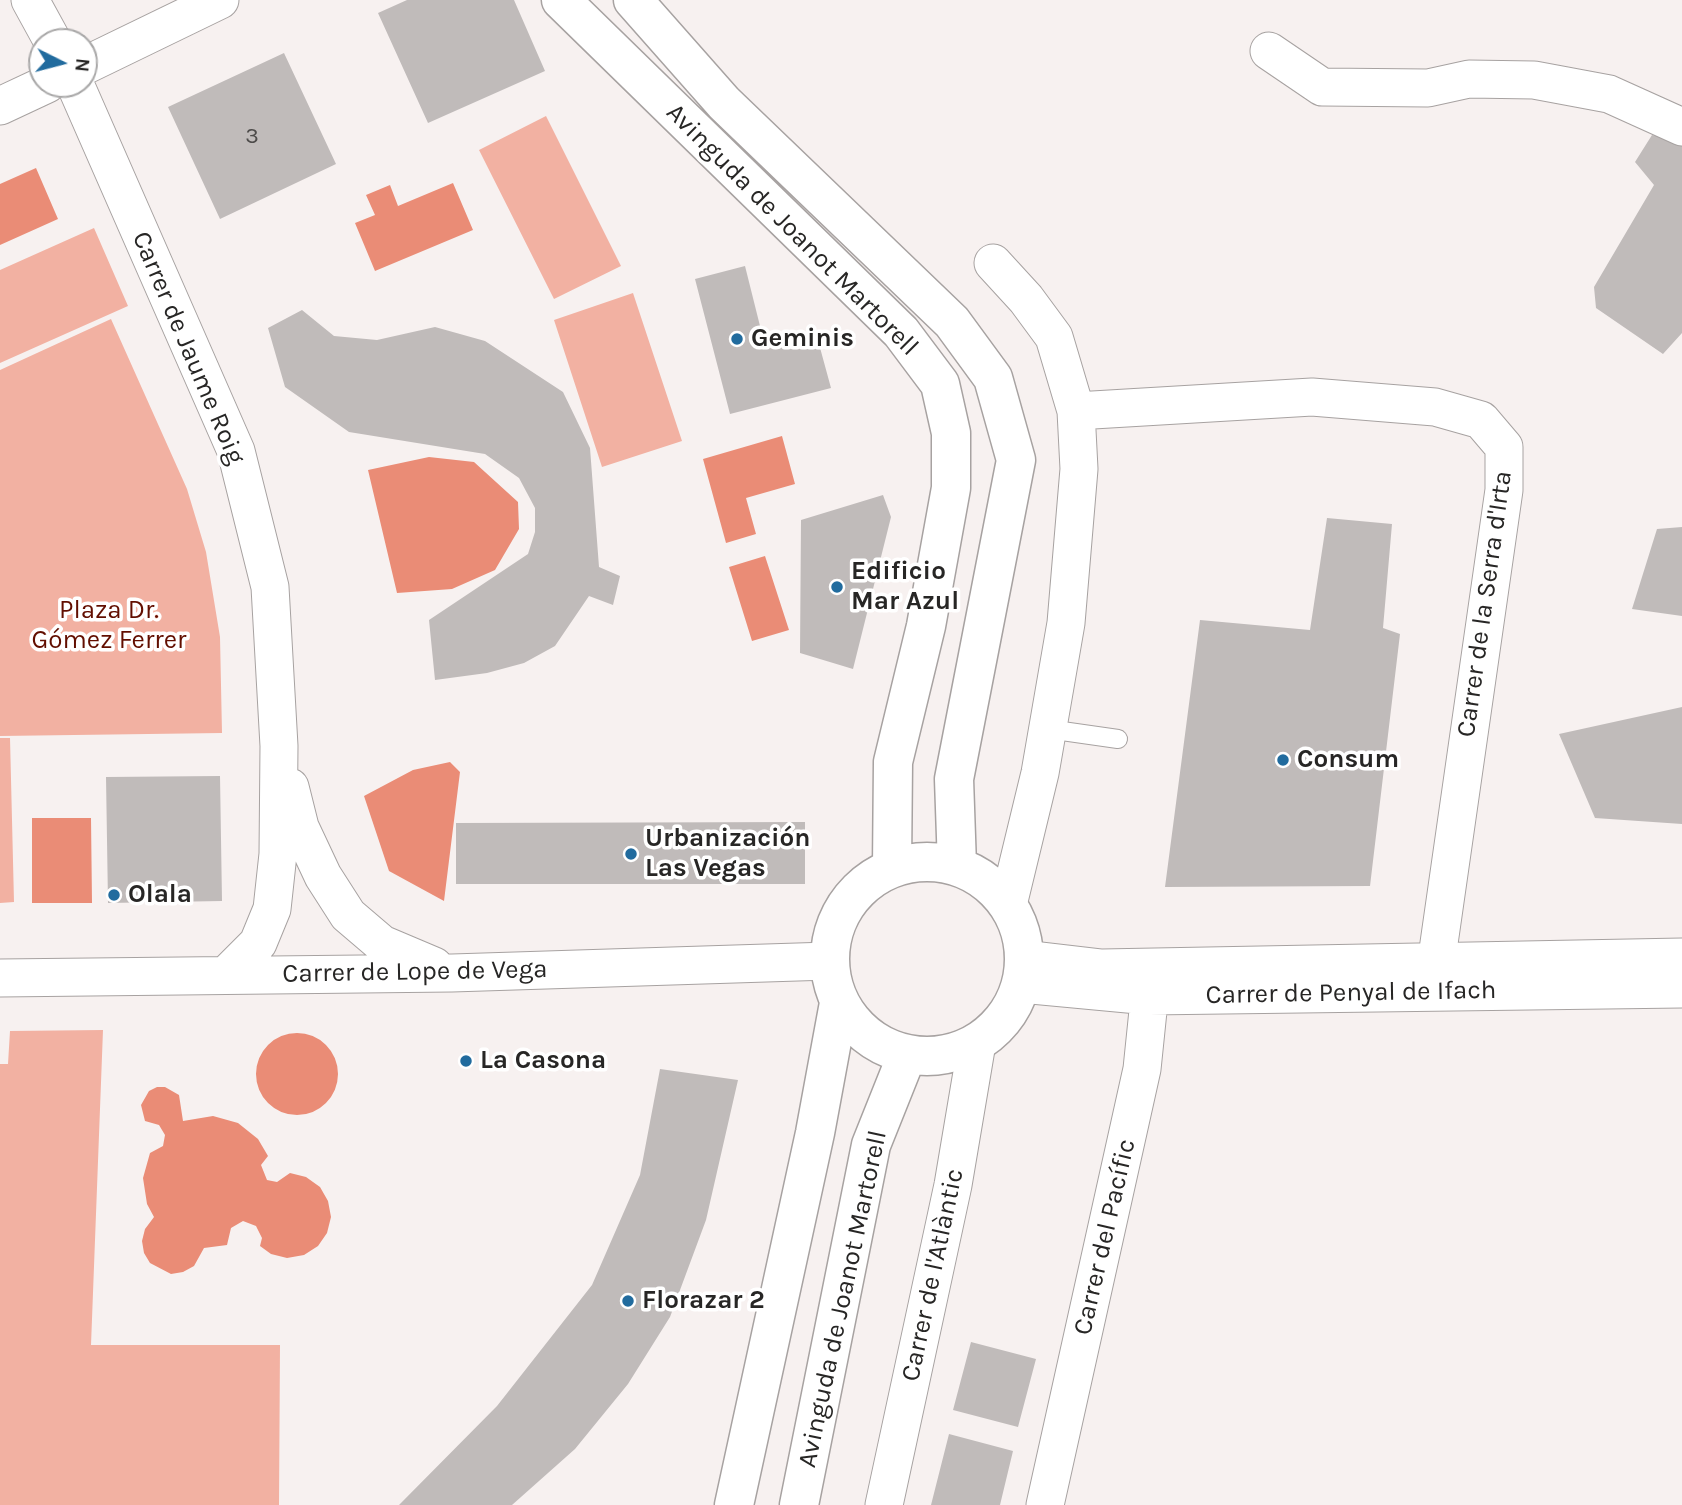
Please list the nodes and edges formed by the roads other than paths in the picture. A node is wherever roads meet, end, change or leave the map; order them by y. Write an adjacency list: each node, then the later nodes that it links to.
1 (30, 0): 5 (street)
2 (220, 0): 7 (street)
3 (561, 0): 18 (street, Avinguda de Joanot Martorell)
4 (633, 0): 17 (street, Avinguda de Joanot Martorell)
5 (45, 28)
6 (1269, 51): 11 (street)
7 (98, 59)
8 (28, 93): 10 (street)
9 (81, 98): 16 (street, Carrer de Jaume Roig)
10 (0, 106)
11 (1682, 127)
12 (993, 263): 13 (street)
13 (1076, 411): 14 (street); 25 (street, Carrer de la Serra d'Irta)
14 (1048, 729): 15 (lane); 19 (street)
15 (1118, 739)
16 (279, 746): 23 (street, Carrer de Jaume Roig); 24 (street, Carrer de Jaume Roig)
17 (957, 866): 18 (street); 19 (street)
18 (892, 867): 21 (street)
19 (1008, 905): 22 (street)
20 (1682, 957): 25 (street, Carrer de Penyal de Ifach)
21 (829, 961): 23 (street, Carrer de Lope de Vega); 29 (street)
22 (1023, 972): 27 (street, Carrer de Penyal de Ifach); 30 (street)
23 (452, 973): 24 (street, Carrer de Lope de Vega)
24 (227, 974): 26 (street, Carrer de Lope de Vega)
25 (1434, 976): 27 (street, Carrer de Penyal de Ifach); 28 (street, Carrer de Penyal de Ifach)
26 (0, 978)
27 (1151, 982): 35 (street, Carrer del Pacífic)
28 (1682, 989)
29 (839, 1003): 31 (street); 32 (street)
30 (977, 1043): 31 (street); 34 (street, Carrer de l'Atlàntic)
31 (907, 1055): 33 (street, Avinguda de Joanot Martorell)
32 (734, 1505)
33 (799, 1505)
34 (884, 1505)
35 (1045, 1505)

